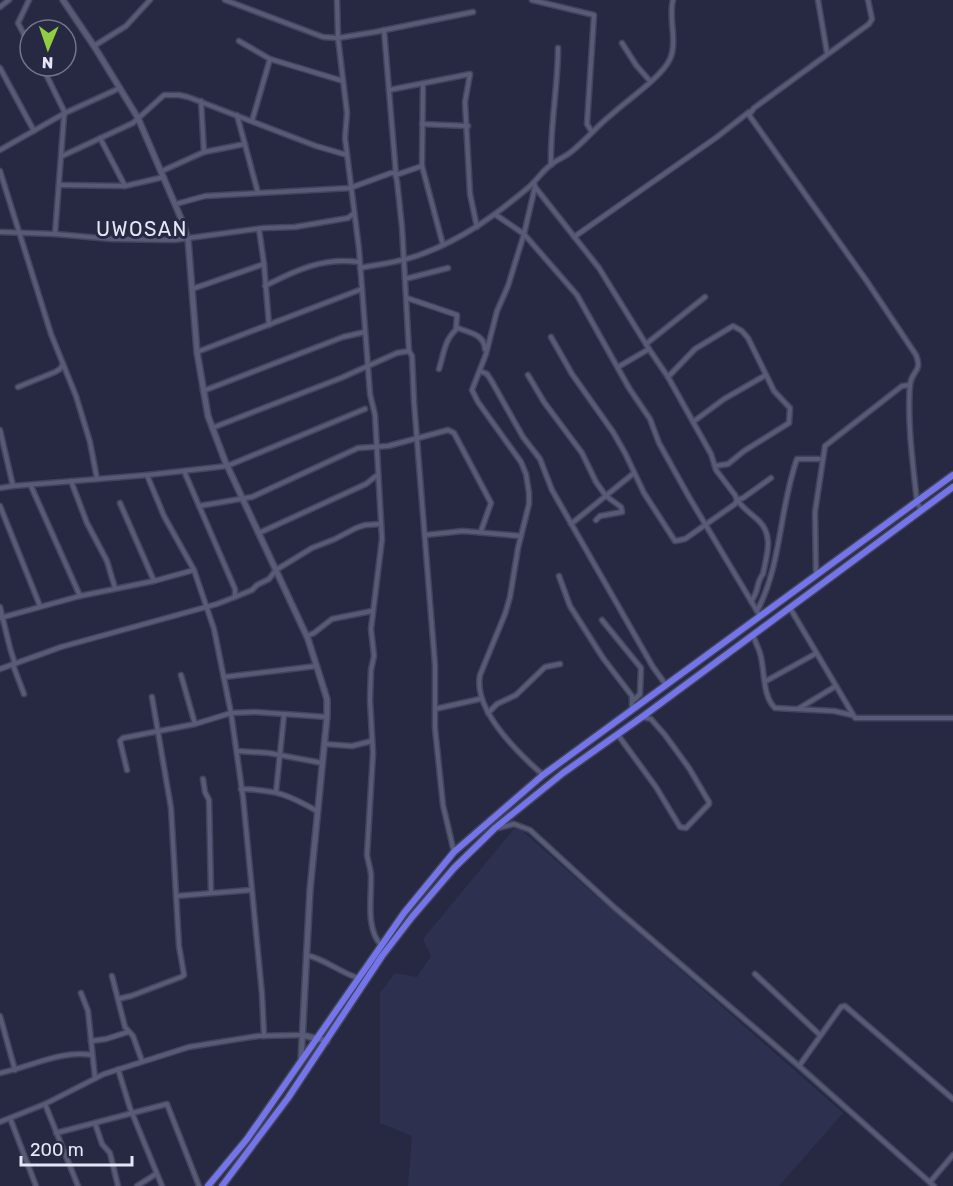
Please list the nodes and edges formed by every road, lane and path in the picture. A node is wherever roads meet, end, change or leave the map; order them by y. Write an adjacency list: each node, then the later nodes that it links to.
1 (9, 0): 11 (street)
2 (29, 0): 13 (street)
3 (63, 0): 18 (street)
4 (150, 0): 18 (street)
5 (225, 0): 15 (street)
6 (337, 0): 15 (street)
7 (532, 0): 38 (street)
8 (673, 0): 25 (street)
9 (818, 0): 20 (street)
10 (868, 0): 20 (street)
11 (0, 7)
12 (473, 12): 14 (street)
13 (21, 18)
14 (384, 30): 15 (street); 28 (street)
15 (338, 38): 24 (street)
16 (239, 41): 21 (street)
17 (622, 43): 25 (street)
18 (94, 46): 27 (street)
19 (558, 48): 45 (street)
20 (827, 54): 30 (street)
21 (270, 59): 24 (street); 34 (street)
22 (0, 68): 37 (street)
23 (48, 78): 31 (street)
24 (343, 81): 43 (street)
25 (650, 81): 38 (street)
26 (423, 84): 28 (street); 35 (street); 36 (street)
27 (120, 88): 31 (street); 33 (street)
28 (389, 90): 49 (street)
29 (201, 102): 32 (street); 33 (street); 42 (street)
30 (750, 111): 66 (street); 96 (street)
31 (65, 113): 37 (street); 44 (street)
32 (237, 115): 34 (street); 40 (street)
33 (138, 118): 39 (street); 48 (street)
34 (252, 120): 43 (street)
35 (422, 124): 36 (street); 46 (street)
36 (468, 126): 60 (street)
37 (34, 131): 41 (street)
38 (592, 132): 45 (street)
39 (100, 138): 44 (street); 52 (street)
40 (245, 144): 42 (street); 54 (street)
41 (0, 150)
42 (204, 152): 48 (street)
43 (347, 155): 53 (street)
44 (61, 157): 50 (street)
45 (551, 165): 51 (street)
46 (422, 166): 49 (street); 68 (street)
47 (0, 171): 63 (street)
48 (163, 174): 52 (street); 55 (street)
49 (396, 175): 53 (street); 69 (street)
50 (58, 185): 52 (street); 64 (street)
51 (535, 185): 57 (street); 65 (street); 66 (street)
52 (125, 186)
53 (350, 188): 54 (street); 56 (street)
54 (258, 193): 55 (street)
55 (176, 204): 67 (street)
56 (353, 213): 58 (street); 59 (street)
57 (496, 215): 60 (street); 65 (street)
58 (348, 218): 59 (street); 61 (street)
59 (354, 220): 71 (street)
60 (477, 226): 68 (street)
61 (259, 229): 67 (street); 70 (street)
62 (0, 232): 63 (street)
63 (20, 233): 64 (street); 88 (street)
64 (55, 234): 67 (street)
65 (524, 234): 87 (street); 90 (street)
66 (574, 237): 83 (street)
67 (189, 239): 75 (street)
68 (442, 244): 69 (street)
69 (404, 260): 71 (street); 73 (street)
70 (264, 264): 74 (street); 75 (street)
71 (360, 265): 74 (street); 76 (street)
72 (448, 268): 73 (street)
73 (405, 279): 78 (street)
74 (265, 286): 79 (street)
75 (192, 289): 86 (street)
76 (362, 289): 79 (street); 81 (street)
77 (705, 297): 83 (street)
78 (407, 298): 80 (street); 85 (street)
79 (269, 325): 86 (street)
80 (456, 329): 87 (street); 91 (street)
81 (365, 332): 89 (street); 98 (street)
82 (551, 337): 109 (street)
83 (646, 344): 84 (street)
84 (649, 349): 90 (street); 95 (street)
85 (409, 351): 89 (street); 103 (street)
86 (197, 352): 98 (street)
87 (486, 356): 92 (street)
88 (63, 363): 97 (street); 114 (street)
89 (367, 366): 101 (street); 104 (street)
90 (618, 367): 131 (street)
91 (438, 369)
92 (480, 371): 130 (street); 135 (street)
93 (528, 375): 120 (street)
94 (766, 375): 95 (street); 100 (street); 107 (street)
95 (668, 377): 100 (street)
96 (910, 385): 123 (street); 138 (street)
97 (18, 387)
98 (203, 390): 101 (street)
99 (365, 409): 106 (street)
100 (693, 422): 107 (street)
101 (212, 428): 106 (street)
102 (0, 430): 116 (street)
103 (417, 439): 104 (street); 132 (street); 134 (street)
104 (375, 448): 111 (street); 121 (street)
105 (819, 459): 150 (street)
106 (227, 466): 108 (street); 121 (street)
107 (715, 466): 122 (street)
108 (184, 471): 110 (street); 126 (street)
109 (634, 473): 120 (street); 131 (street)
110 (147, 475): 114 (street); 136 (street)
111 (377, 475): 129 (street); 133 (street)
112 (953, 475): 123 (highway)
113 (771, 478): 122 (street)
114 (97, 479): 115 (street)
115 (71, 482): 117 (street); 141 (street)
116 (12, 486): 117 (street); 119 (street)
117 (31, 486): 142 (street)
118 (953, 487): 127 (highway)
119 (0, 488)
120 (606, 496): 128 (street); 130 (street)
121 (243, 498): 126 (street); 133 (street)
122 (737, 500): 131 (street); 144 (street)
123 (917, 502): 127 (street); 138 (highway)
124 (120, 503): 140 (street)
125 (0, 506): 145 (street)
126 (199, 506): 143 (street)
127 (922, 511): 148 (highway)
128 (596, 520)
129 (381, 524): 137 (street); 149 (street)
130 (571, 524): 166 (street)
131 (706, 525): 144 (street)
132 (481, 531): 134 (street); 135 (street)
133 (259, 533): 137 (street)
134 (425, 535): 172 (street)
135 (521, 536): 176 (street)
136 (194, 570): 140 (street); 146 (street)
137 (276, 570): 143 (street); 155 (street)
138 (816, 575): 150 (highway)
139 (559, 576): 171 (street)
140 (154, 581): 141 (street)
141 (115, 588): 142 (street)
142 (80, 596): 145 (street)
143 (235, 597): 146 (street)
144 (751, 601): 150 (street)
145 (40, 606): 151 (street)
146 (205, 606): 159 (street); 164 (street)
147 (0, 607): 151 (street)
148 (790, 608): 153 (highway); 167 (street)
149 (372, 611): 155 (street); 185 (street)
150 (758, 616): 153 (highway); 156 (highway)
151 (1, 617): 159 (street)
152 (602, 620): 171 (street)
153 (763, 627): 154 (highway)
154 (753, 634): 157 (highway); 165 (street)
155 (307, 636): 161 (street)
156 (732, 638): 157 (highway); 166 (highway)
157 (737, 646): 180 (highway)
158 (815, 654): 165 (street)
159 (14, 664): 162 (street); 168 (street)
160 (560, 664): 176 (street)
161 (317, 666): 164 (street); 179 (street)
162 (0, 669)
163 (181, 675): 182 (street)
164 (224, 677): 175 (street)
165 (766, 681): 173 (street)
166 (666, 686): 174 (highway)
167 (836, 686): 173 (street); 178 (street)
168 (24, 694)
169 (152, 697): 183 (street)
170 (480, 699): 172 (street)
171 (633, 701): 174 (street)
172 (435, 709): 199 (street)
173 (797, 709): 178 (street)
174 (632, 711): 187 (highway)
175 (231, 713): 177 (street); 182 (street); 188 (street)
176 (488, 713): 193 (street)
177 (284, 715): 179 (street); 190 (street)
178 (853, 715): 181 (street)
179 (327, 717): 186 (street)
180 (642, 717): 184 (highway); 184 (street)
181 (953, 718)
182 (195, 724): 183 (street)
183 (158, 731): 192 (street); 203 (street)
184 (617, 734): 189 (highway)
185 (372, 741): 186 (street); 205 (street)
186 (325, 744): 191 (street)
187 (583, 747): 189 (highway); 193 (highway)
188 (237, 751): 190 (street); 200 (street)
189 (588, 754): 198 (highway)
190 (280, 755): 191 (street); 196 (street)
191 (322, 763): 197 (street)
192 (127, 770)
193 (543, 775): 199 (highway)
194 (203, 779): 202 (street)
195 (240, 789): 196 (street)
196 (276, 792): 197 (street)
197 (317, 811): 206 (street)
198 (495, 828): 204 (highway); 224 (street)
199 (454, 852): 201 (highway)
200 (251, 890): 202 (street); 217 (street)
201 (423, 890): 204 (highway); 205 (highway)
202 (211, 892): 203 (street)
203 (176, 896): 212 (street)
204 (429, 897): 210 (highway)
205 (381, 945): 209 (highway)
206 (306, 955): 209 (street); 215 (street)
207 (755, 974): 216 (street)
208 (112, 976): 212 (street)
209 (359, 977): 210 (highway); 218 (highway)
210 (367, 980): 220 (highway)
211 (81, 993): 219 (street)
212 (118, 999): 214 (street)
213 (0, 1016): 226 (street)
214 (128, 1032): 219 (street); 223 (street)
215 (302, 1035): 217 (street); 218 (street); 222 (street)
216 (820, 1035)
217 (264, 1036): 223 (street)
218 (317, 1040): 220 (street); 222 (highway)
219 (91, 1041): 221 (street)
220 (327, 1041): 246 (highway)
221 (92, 1055): 226 (street); 228 (street)
222 (301, 1060): 245 (highway)
223 (142, 1061): 225 (street)
224 (799, 1066): 229 (street); 238 (street)
225 (118, 1069): 228 (street); 231 (street)
226 (15, 1070): 227 (street)
227 (0, 1073)
228 (95, 1078): 230 (street)
229 (953, 1099)
230 (45, 1104): 232 (street); 235 (street)
231 (132, 1114): 234 (street); 237 (street); 244 (street)
232 (10, 1118): 233 (street); 239 (street)
233 (0, 1122)
234 (96, 1123): 235 (street); 241 (street)
235 (56, 1133): 240 (street)
236 (953, 1155): 238 (street)
237 (156, 1174): 242 (street); 243 (street)
238 (932, 1184)
239 (34, 1185)
240 (78, 1186)
241 (118, 1186)
242 (136, 1186)
243 (162, 1186)
244 (199, 1186)
245 (208, 1186)
246 (222, 1186)

